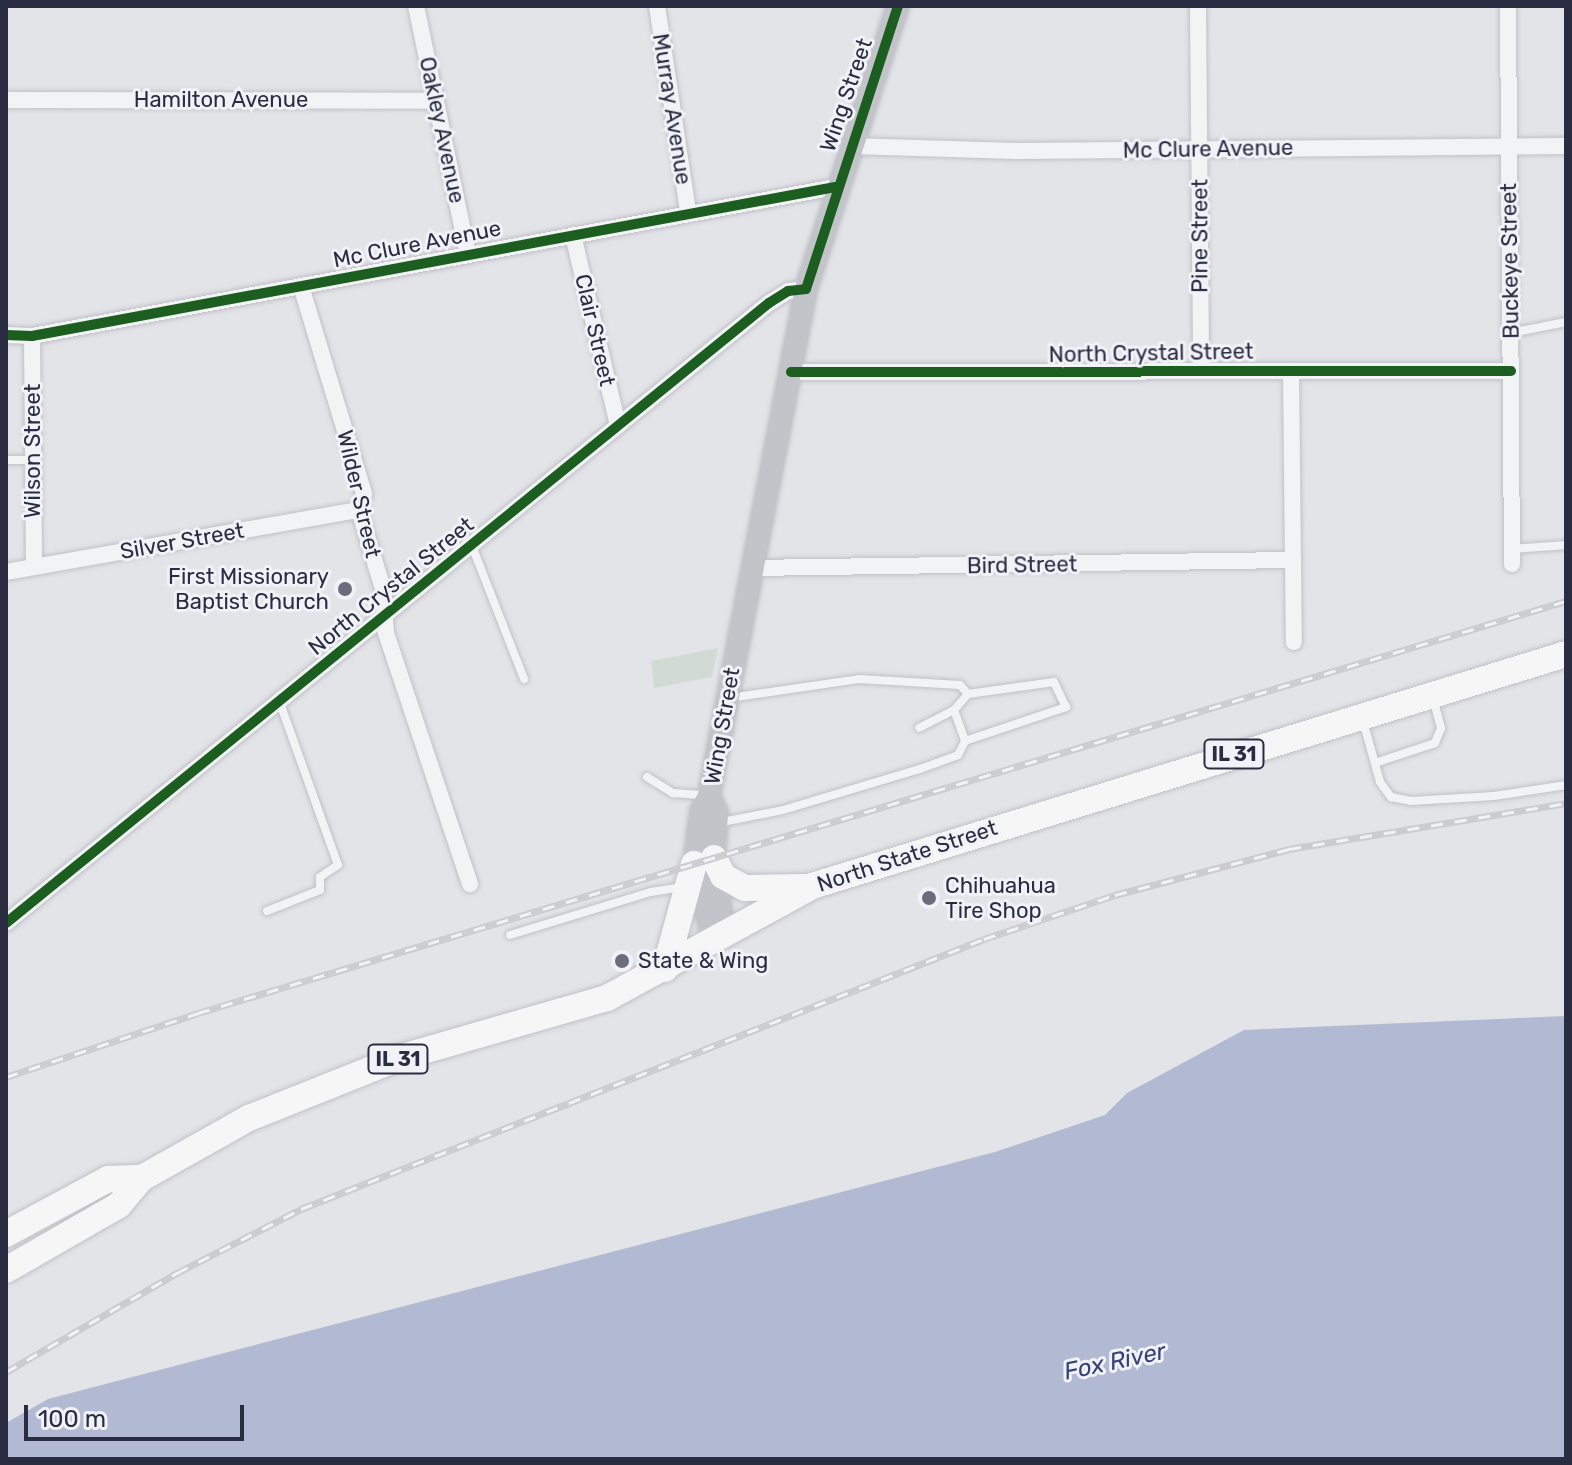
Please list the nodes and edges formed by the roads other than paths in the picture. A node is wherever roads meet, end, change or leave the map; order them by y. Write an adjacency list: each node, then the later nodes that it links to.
1 (416, 6): 7 (street, Oakley Avenue)
2 (657, 6): 13 (street, Murray Avenue)
3 (898, 6): 8 (street, Wing Street)
4 (1198, 6): 11 (street, Pine Street)
5 (1508, 6): 9 (street, Buckeye Street)
6 (6, 100): 7 (street, Hamilton Avenue)
7 (436, 101): 15 (street, Oakley Avenue)
8 (851, 146): 11 (street, Mc Clure Avenue); 12 (street, Wing Street)
9 (1509, 146): 10 (street, Mc Clure Avenue); 11 (street, Mc Clure Avenue); 19 (street, Buckeye Street)
10 (1566, 146)
11 (1199, 149): 22 (street, Pine Street)
12 (835, 187): 13 (street, Mc Clure Avenue); 17 (street, Wing Street)
13 (688, 212): 14 (street, Mc Clure Avenue)
14 (573, 235): 15 (street, Mc Clure Avenue); 26 (street, Clair Street)
15 (468, 254): 16 (street, Mc Clure Avenue)
16 (301, 286): 21 (street, Mc Clure Avenue); 29 (street, Wilder Street)
17 (806, 289): 24 (street, Wing Street); 26 (street, North Crystal Street)
18 (1566, 322): 19 (lane)
19 (1511, 333): 23 (street, Buckeye Street)
20 (6, 335): 21 (street, Mc Clure Avenue)
21 (32, 336): 28 (street, Wilson Street)
22 (1201, 371): 24 (street, North Crystal Street); 25 (street, North Crystal Street)
23 (1511, 371): 25 (street, North Crystal Street); 32 (street, Buckeye Street)
24 (791, 372): 35 (street, Wing Street)
25 (1291, 372): 33 (street)
26 (618, 425): 31 (street, North Crystal Street)
27 (6, 460): 28 (lane)
28 (34, 460): 34 (street, Wilson Street)
29 (359, 510): 34 (street, Silver Street); 37 (street, Wilder Street)
30 (1566, 545): 32 (lane)
31 (472, 546): 37 (street, North Crystal Street); 40 (lane)
32 (1512, 556)
33 (1293, 560): 35 (street, Bird Street); 38 (street)
34 (34, 566): 36 (street, Silver Street)
35 (751, 568): 43 (street, Wing Street)
36 (6, 572)
37 (383, 617): 44 (street, North Crystal Street); 55 (street, Wilder Street)
38 (1294, 642)
39 (1566, 654): 42 (main road, North State Street / IL 31)
40 (524, 679)
41 (968, 694): 43 (lane); 45 (lane); 48 (lane)
42 (1432, 695): 46 (main road, North State Street / IL 31); 49 (lane)
43 (728, 698): 52 (street, Wing Street)
44 (280, 703): 57 (lane); 58 (street, North Crystal Street)
45 (954, 710): 47 (lane); 48 (lane)
46 (1361, 716): 49 (lane); 56 (main road, North State Street / IL 31)
47 (919, 728)
48 (965, 741): 53 (lane)
49 (1375, 763): 51 (lane)
50 (647, 777): 52 (lane)
51 (1566, 785)
52 (709, 796): 53 (street, Wing Street); 54 (street, Wing Street)
53 (716, 823): 54 (street, Wing Street)
54 (699, 869): 56 (main road); 59 (lane); 60 (street, Wing Street); 61 (main road)
55 (470, 884)
56 (812, 886): 60 (main road, North State Street / IL 31)
57 (267, 911)
58 (6, 923)
59 (510, 935)
60 (719, 935): 61 (main road, North State Street / IL 31)
61 (665, 969): 62 (main road, North State Street / IL 31)
62 (142, 1178): 63 (main road, North State Street / IL 31); 64 (main road, North State Street / IL 31)
63 (6, 1234)
64 (6, 1270)

